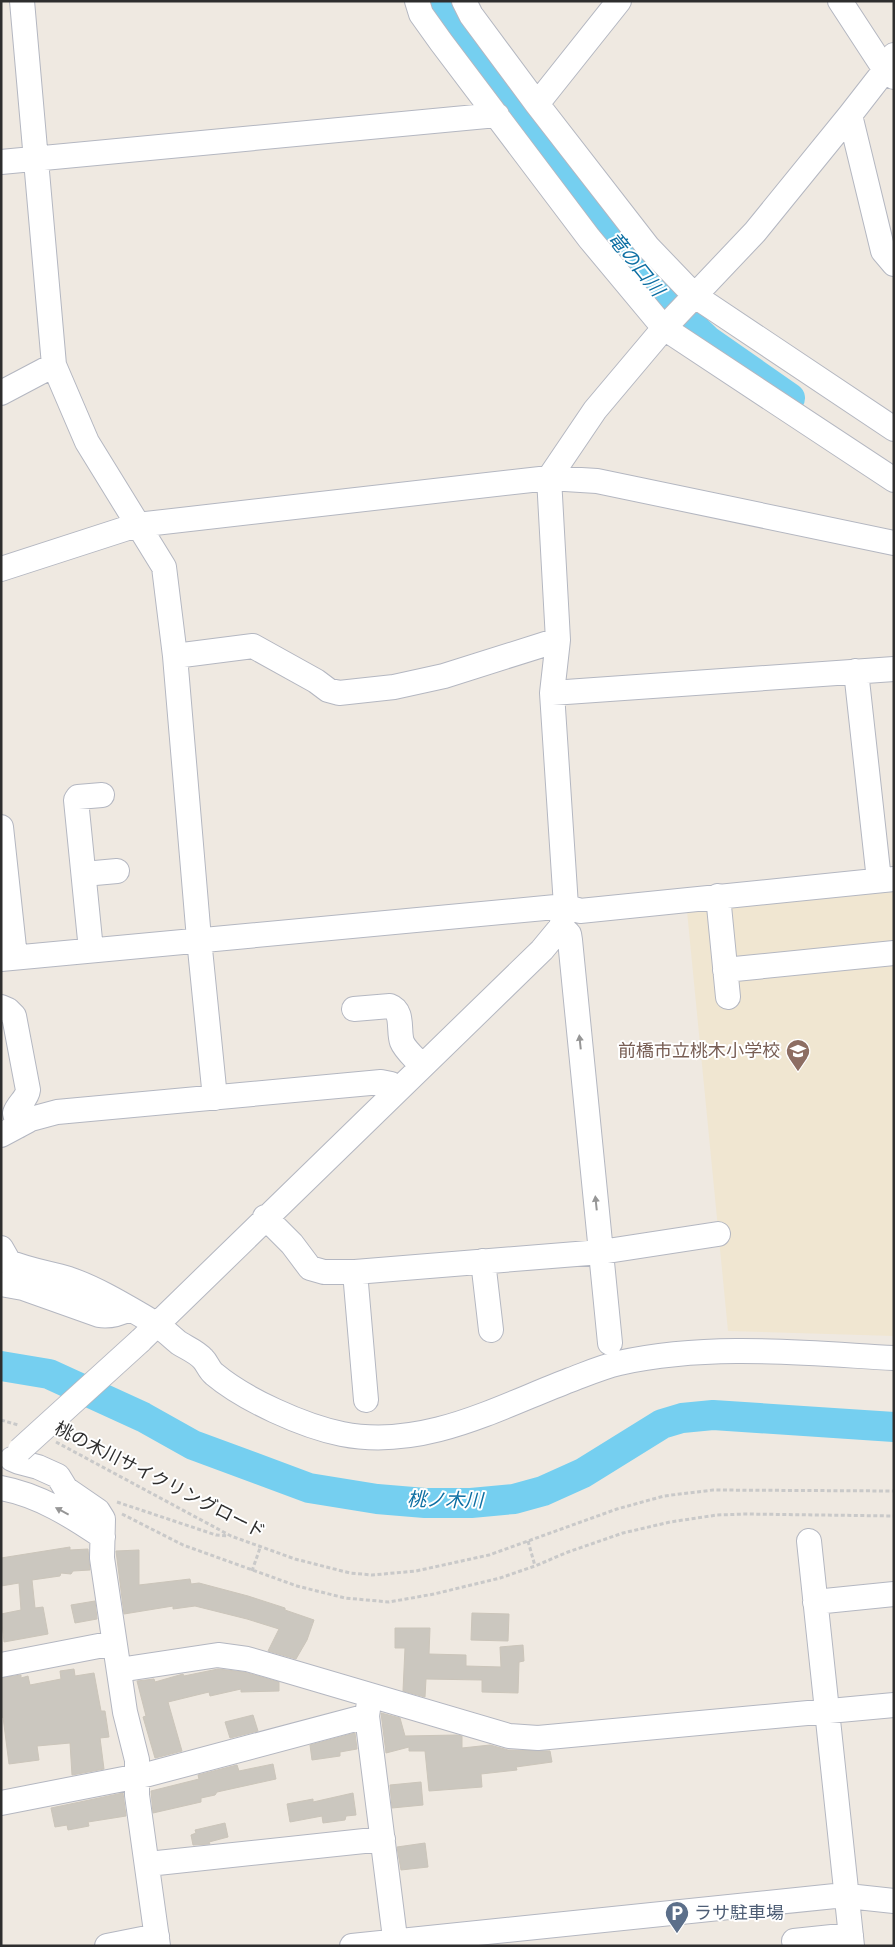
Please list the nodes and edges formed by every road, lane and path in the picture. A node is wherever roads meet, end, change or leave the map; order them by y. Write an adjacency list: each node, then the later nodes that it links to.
1 (22, 1): 10 (street)
2 (417, 1): 8 (street)
3 (464, 1): 7 (street)
4 (619, 1): 7 (street)
5 (840, 1): 6 (street)
6 (891, 67): 9 (street)
7 (537, 104): 13 (street)
8 (497, 115): 10 (street); 14 (street)
9 (850, 115): 12 (street); 13 (street)
10 (36, 159): 11 (street); 15 (street)
11 (1, 162)
12 (894, 264)
13 (695, 296): 14 (street); 17 (street)
14 (664, 328): 18 (street); 19 (street)
15 (54, 365): 16 (street); 20 (street)
16 (1, 393)
17 (894, 429)
18 (549, 478): 20 (street); 21 (street); 23 (street)
19 (894, 480)
20 (137, 525): 22 (street); 24 (street)
21 (894, 543)
22 (1, 569)
23 (558, 640): 24 (street); 27 (street)
24 (175, 656): 35 (street)
25 (894, 669): 26 (street)
26 (856, 671): 27 (street); 32 (street)
27 (552, 692): 34 (street)
28 (102, 795): 31 (street)
29 (1, 827): 38 (street)
30 (117, 870): 31 (street)
31 (84, 874): 36 (street)
32 (886, 879): 33 (street)
33 (718, 896): 34 (street); 39 (street)
34 (563, 916): 35 (street); 43 (street); 49 (street, one-way to 34)
35 (199, 939): 36 (street); 45 (street)
36 (91, 950): 38 (street)
37 (894, 953): 39 (street)
38 (8, 958)
39 (725, 970): 40 (street)
40 (728, 998)
41 (1, 1007): 46 (street)
42 (354, 1009): 43 (street)
43 (422, 1066): 44 (street)
44 (398, 1089): 45 (street); 47 (street)
45 (215, 1098): 46 (street)
46 (10, 1130)
47 (265, 1217): 52 (street); 55 (street)
48 (718, 1234): 49 (street)
49 (601, 1252): 51 (street); 57 (street)
50 (8, 1256): 54 (street)
51 (483, 1261): 52 (street); 56 (street)
52 (355, 1272): 59 (street)
53 (1, 1284): 54 (street)
54 (129, 1309): 55 (street)
55 (156, 1324): 58 (street); 63 (street, bridge)
56 (491, 1330)
57 (610, 1343)
58 (894, 1358)
59 (366, 1400)
60 (1, 1420): 61 (path)
61 (25, 1428)
62 (48, 1439): 69 (path, 桃の木川サイクリングロード)
63 (11, 1458): 70 (street)
64 (1, 1488): 70 (street, one-way to 64)
65 (894, 1491): 71 (path, 桃の木川サイクリングロード)
66 (111, 1501): 69 (path)
67 (115, 1508): 75 (path)
68 (894, 1516): 74 (path)
69 (231, 1536): 73 (path, 桃の木川サイクリングロード)
70 (103, 1537): 78 (street)
71 (528, 1541): 73 (path, 桃の木川サイクリングロード); 74 (path)
72 (809, 1541): 77 (street)
73 (260, 1548): 75 (path)
74 (535, 1566): 75 (path)
75 (252, 1571)
76 (894, 1594): 77 (street)
77 (815, 1602): 83 (street)
78 (114, 1643): 79 (street); 80 (street)
79 (1, 1665)
80 (119, 1670): 82 (street); 84 (street)
81 (894, 1705): 83 (street)
82 (369, 1706): 83 (street); 84 (street); 86 (street)
83 (828, 1712): 88 (street)
84 (137, 1776): 85 (street); 87 (street)
85 (1, 1803)
86 (383, 1839): 87 (street); 93 (street)
87 (148, 1864): 90 (street)
88 (846, 1896): 89 (street); 92 (street); 93 (street)
89 (894, 1901)
90 (158, 1941): 94 (street)
91 (794, 1941): 92 (street)
92 (851, 1941)
93 (396, 1944): 95 (street)
94 (107, 1946)
95 (352, 1946)

